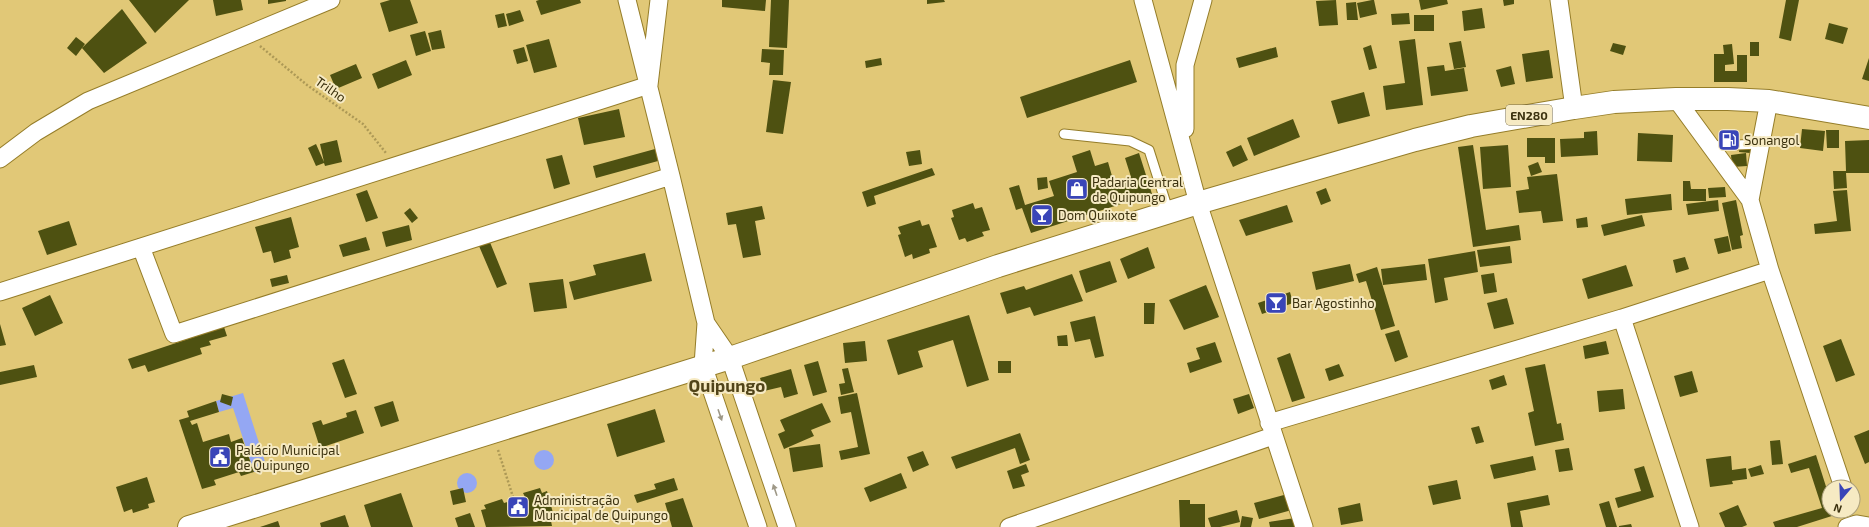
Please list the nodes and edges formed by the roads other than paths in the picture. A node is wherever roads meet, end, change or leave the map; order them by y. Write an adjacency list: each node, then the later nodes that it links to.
1 (331, 0): 16 (street)
2 (627, 0): 7 (street)
3 (660, 0): 7 (street)
4 (1143, 0): 15 (street)
5 (1203, 0): 15 (street)
6 (1559, 0): 10 (street)
7 (649, 85): 17 (street); 21 (street)
8 (1676, 99): 9 (main road, EN280); 10 (main road, EN280); 14 (street)
9 (1769, 101): 11 (main road, EN280); 13 (street)
10 (1574, 108): 19 (main road, EN280)
11 (1869, 118)
12 (1064, 134): 20 (lane)
13 (1761, 144): 14 (lane); 18 (street)
14 (1711, 146): 18 (street)
15 (1185, 150): 19 (street)
16 (0, 159)
17 (671, 176): 21 (street); 25 (street)
18 (1750, 200): 22 (street)
19 (1198, 203): 20 (main road, EN280); 28 (street)
20 (1170, 213): 26 (main road, EN280)
21 (141, 247): 23 (street)
22 (1770, 270): 24 (street); 29 (street)
23 (0, 292)
24 (1622, 318): 28 (street); 35 (street)
25 (706, 323): 26 (street); 27 (street)
26 (730, 358): 27 (main road, EN280); 32 (street, one-way to 26)
27 (703, 365): 30 (main road, EN280); 31 (street, one-way to 31)
28 (1271, 430): 33 (street); 34 (street)
29 (1840, 479)
30 (196, 526)
31 (758, 527)
32 (787, 527)
33 (1009, 527)
34 (1304, 527)
35 (1690, 527)

